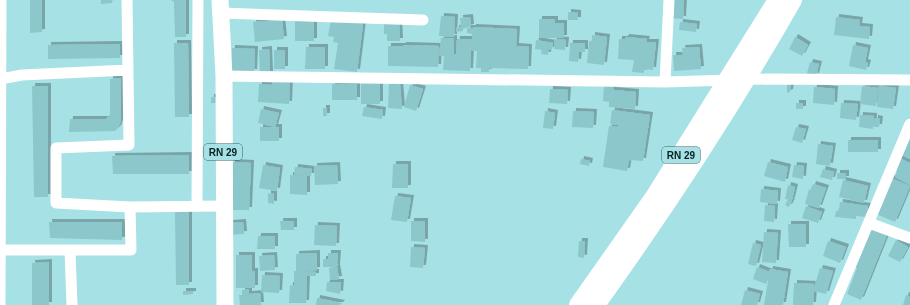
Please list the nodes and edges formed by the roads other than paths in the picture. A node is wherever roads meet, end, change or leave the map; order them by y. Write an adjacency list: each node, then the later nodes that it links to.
1 (127, 0): 9 (street)
2 (198, 0): 18 (street)
3 (669, 0): 15 (street)
4 (777, 0): 14 (highway, RN 29)
5 (793, 0): 12 (highway, RN 29)
6 (0, 5): 11 (street)
7 (220, 7): 8 (street); 10 (main road, RN 29)
8 (423, 20)
9 (128, 70): 11 (street); 20 (street)
10 (224, 76): 15 (street); 19 (main road, RN 29)
11 (0, 79): 17 (street)
12 (746, 80): 13 (street); 14 (street); 29 (highway, RN 29)
13 (910, 80)
14 (727, 81): 15 (street); 28 (highway, RN 29)
15 (665, 82)
16 (910, 124): 21 (street)
17 (1, 152): 23 (street)
18 (197, 206): 19 (street); 20 (street)
19 (223, 206): 27 (main road, RN 29)
20 (130, 208): 24 (street)
21 (869, 223): 22 (street); 30 (street)
22 (910, 238)
23 (1, 250): 24 (street); 25 (street)
24 (70, 250): 26 (street)
25 (0, 305)
26 (72, 305)
27 (225, 305)
28 (578, 305)
29 (596, 305)
30 (834, 305)

